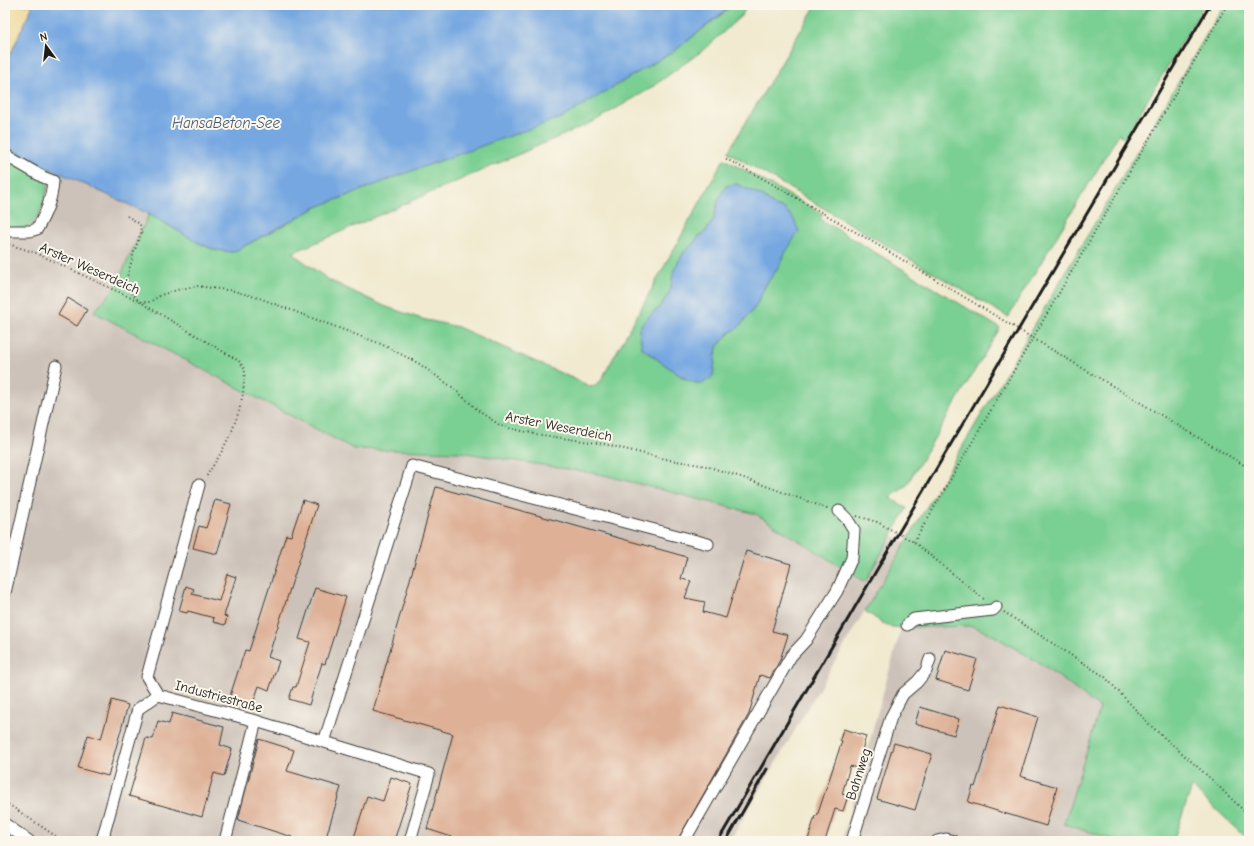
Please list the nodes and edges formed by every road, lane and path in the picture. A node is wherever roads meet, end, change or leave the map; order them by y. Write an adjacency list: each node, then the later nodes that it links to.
1 (1227, 5): 8 (path)
2 (5, 155): 5 (street)
3 (726, 159): 8 (path)
4 (127, 216): 7 (path)
5 (5, 231)
6 (5, 242): 7 (path, Arster Weserdeich)
7 (140, 302): 11 (path); 12 (path, Arster Weserdeich)
8 (1032, 339): 10 (path); 13 (path)
9 (56, 366): 15 (street)
10 (1249, 468)
11 (199, 485): 19 (street)
12 (839, 511): 13 (path, Arster Weserdeich); 32 (street)
13 (914, 542): 16 (path, Arster Weserdeich)
14 (708, 544): 21 (street)
15 (5, 593)
16 (996, 607): 17 (street); 23 (path, Arster Weserdeich)
17 (907, 625)
18 (930, 659): 33 (street, Bahnweg)
19 (158, 695): 20 (street, Industriestraße); 26 (street, Industriestraße)
20 (256, 721): 21 (street, Industriestraße); 30 (street)
21 (324, 742): 31 (street, Industriestraße)
22 (5, 802): 29 (path)
23 (1249, 816)
24 (5, 824): 28 (street)
25 (5, 839): 27 (path)
26 (102, 840)
27 (8, 841)
28 (29, 841)
29 (63, 841)
30 (225, 841)
31 (410, 841)
32 (684, 841)
33 (852, 841)
34 (936, 841): 35 (street)
35 (953, 841)

